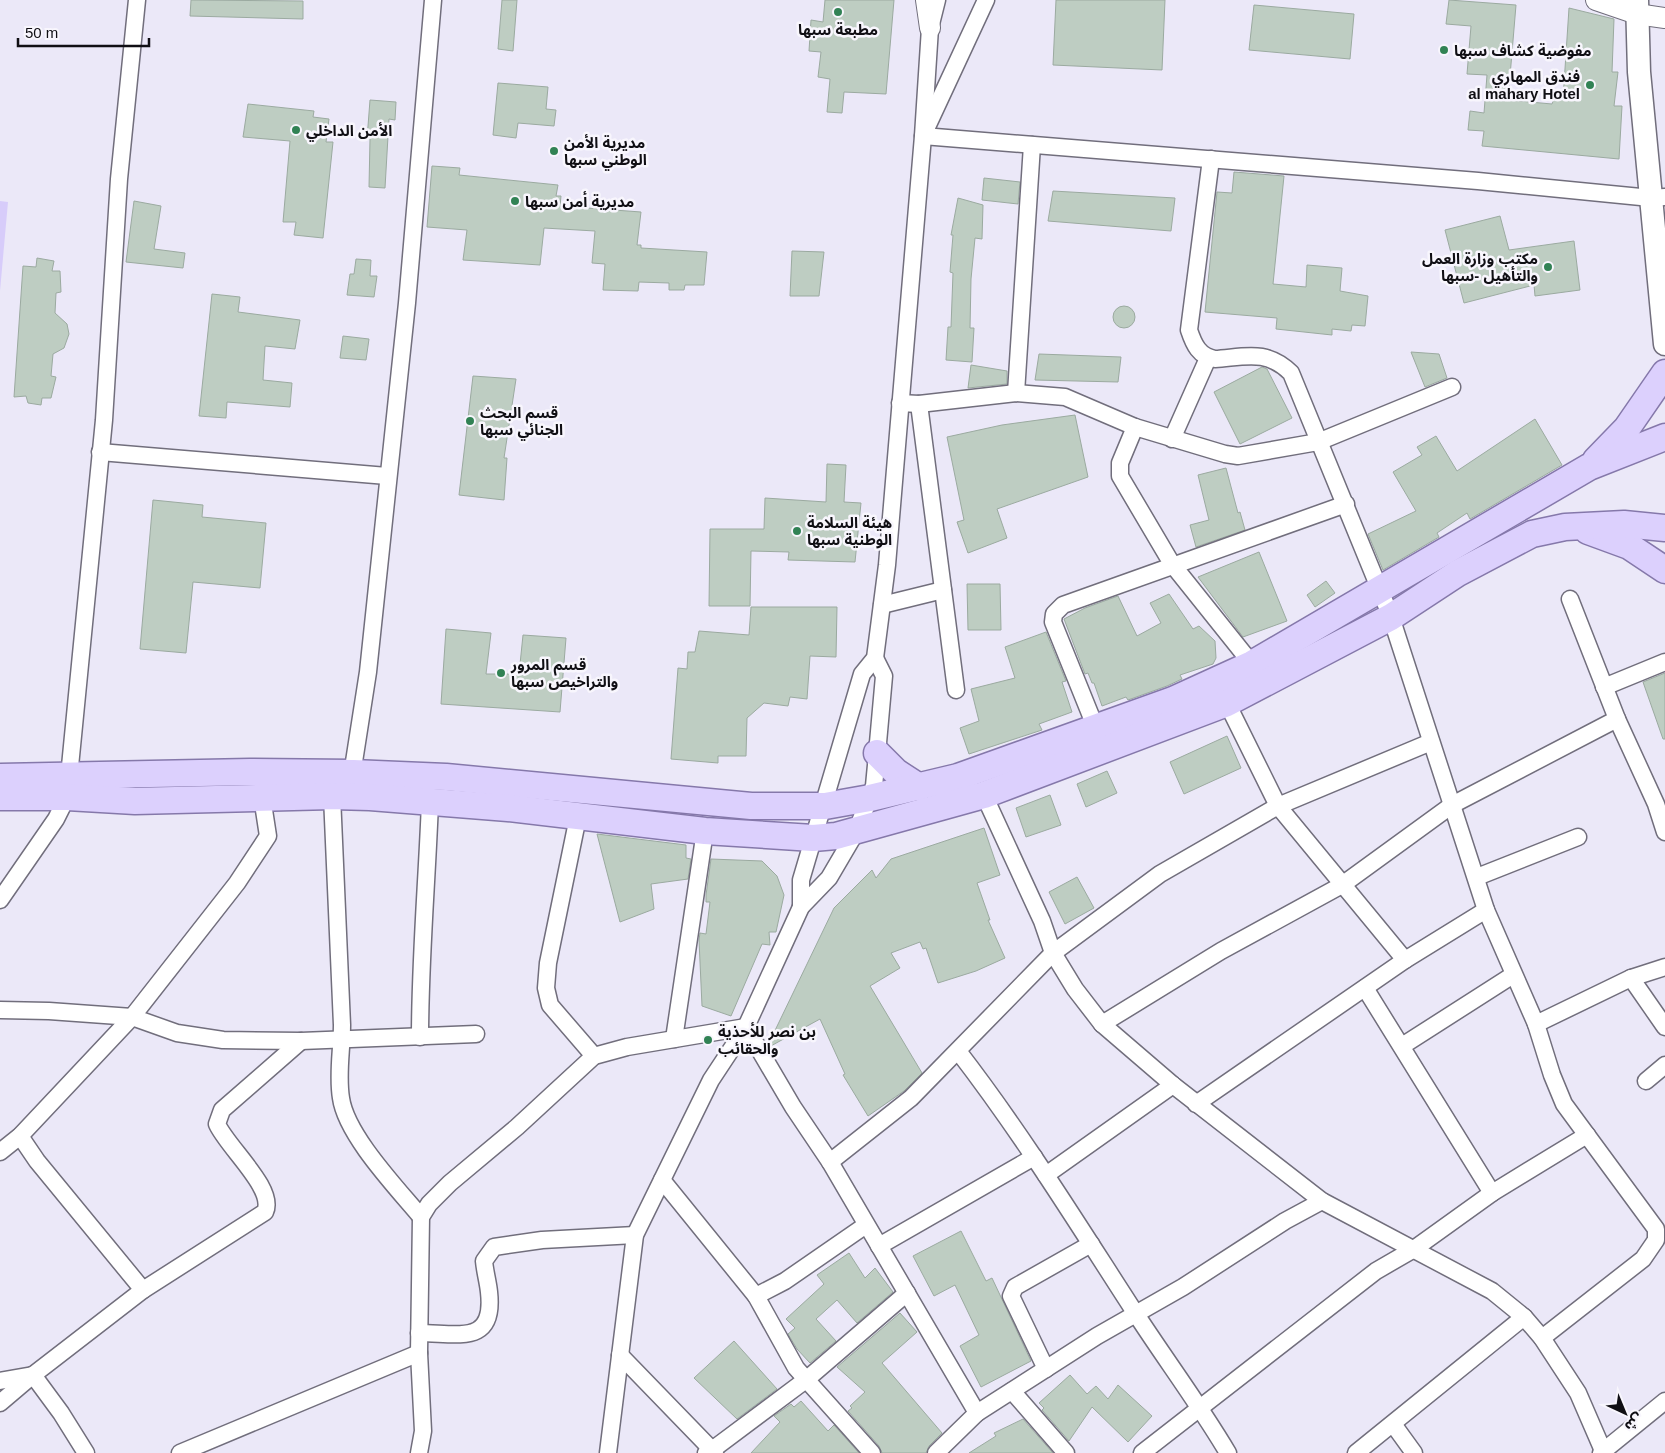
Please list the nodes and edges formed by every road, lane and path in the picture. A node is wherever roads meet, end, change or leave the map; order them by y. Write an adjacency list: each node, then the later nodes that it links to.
1 (137, 0): 25 (street)
2 (433, 0): 27 (street)
3 (926, 0): 9 (street)
4 (938, 0): 9 (street)
5 (986, 0): 10 (street)
6 (1596, 0): 7 (street)
7 (1637, 7): 8 (street); 13 (main road)
8 (1665, 18)
9 (930, 28): 10 (street)
10 (923, 136): 11 (street); 19 (street)
11 (1032, 145): 12 (street); 18 (street)
12 (1211, 159): 13 (street); 15 (street)
13 (1658, 198): 14 (main road)
14 (1665, 344)
15 (1208, 358): 23 (street); 24 (street)
16 (1665, 373): 26 (main road)
17 (1452, 387): 24 (street)
18 (1016, 393): 20 (street); 21 (street)
19 (900, 404): 20 (street); 36 (street)
20 (920, 404): 34 (street)
21 (1135, 427): 23 (street); 31 (street)
22 (1665, 437): 26 (main road)
23 (1172, 439): 24 (street)
24 (1318, 442): 28 (street)
25 (100, 452): 27 (street); 49 (street)
26 (1589, 468): 33 (main road)
27 (388, 476): 51 (street)
28 (1346, 504): 31 (street); 33 (street)
29 (1565, 527): 30 (main road); 32 (main road); 37 (main road)
30 (1665, 528)
31 (1172, 564): 40 (street); 45 (street)
32 (1665, 570)
33 (1380, 588): 37 (street); 40 (main road)
34 (943, 590): 36 (street); 42 (street)
35 (1570, 599): 41 (street)
36 (882, 606): 38 (street)
37 (1391, 616): 43 (main road); 46 (street)
38 (875, 658): 47 (street); 58 (street)
39 (1665, 662): 41 (street)
40 (1252, 664): 45 (main road)
41 (1604, 687): 44 (street)
42 (956, 690)
43 (1227, 703): 52 (main road); 59 (street)
44 (1617, 720): 57 (street); 60 (street)
45 (1095, 726): 50 (main road)
46 (1430, 742): 59 (street); 60 (street)
47 (877, 753): 50 (main road); 55 (street)
48 (0, 777): 49 (main road)
49 (68, 786): 51 (main road); 53 (main road); 54 (main road); 69 (street)
50 (919, 787): 55 (main road)
51 (344, 788): 54 (main road); 56 (main road); 58 (main road); 86 (street)
52 (984, 795): 63 (main road); 72 (street)
53 (0, 797)
54 (262, 797): 79 (street)
55 (870, 798): 58 (main road); 63 (street)
56 (430, 802): 61 (main road); 85 (street)
57 (1660, 802): 64 (street)
58 (825, 806): 66 (street)
59 (1278, 806): 68 (street); 72 (street)
60 (1452, 806): 67 (street); 68 (street)
61 (578, 817): 62 (main road); 91 (street)
62 (705, 831): 66 (main road); 87 (street)
63 (856, 832): 66 (main road); 70 (street)
64 (1665, 832)
65 (1578, 837): 67 (street)
66 (813, 838): 70 (street)
67 (1477, 877): 71 (street)
68 (1342, 885): 73 (street); 80 (street)
69 (0, 900)
70 (801, 907): 83 (street)
71 (1486, 910): 73 (street); 75 (street)
72 (1053, 953): 80 (street); 90 (street)
73 (1405, 960): 77 (street)
74 (1665, 968): 76 (street)
75 (1513, 975): 81 (street); 89 (street)
76 (1631, 978): 81 (street); 82 (street)
77 (1365, 988): 89 (street); 95 (street)
78 (0, 1010): 79 (street)
79 (132, 1017): 88 (street); 97 (street)
80 (1102, 1024): 94 (street)
81 (1536, 1024): 96 (street)
82 (1665, 1026)
83 (746, 1027): 87 (street); 100 (street); 102 (street)
84 (476, 1034): 85 (street)
85 (420, 1037): 86 (street)
86 (342, 1039): 88 (street); 105 (street)
87 (674, 1039): 91 (street)
88 (301, 1041): 111 (street)
89 (1402, 1046): 103 (street)
90 (958, 1050): 99 (street); 100 (street)
91 (594, 1056): 105 (street)
92 (1665, 1065): 93 (street)
93 (1646, 1081)
94 (1172, 1086): 95 (street); 101 (street)
95 (1196, 1104): 104 (street)
96 (1587, 1135): 103 (street); 117 (street)
97 (20, 1136): 98 (street); 111 (street)
98 (0, 1152)
99 (1034, 1157): 101 (street); 109 (street)
100 (830, 1162): 106 (street)
101 (1046, 1175): 108 (street)
102 (662, 1180): 107 (street); 113 (street)
103 (1492, 1193): 110 (street)
104 (1322, 1201): 110 (street); 114 (street)
105 (421, 1217): 116 (street)
106 (866, 1225): 109 (street); 113 (street)
107 (635, 1235): 116 (street); 119 (street)
108 (1090, 1244): 114 (street); 120 (street)
109 (879, 1246): 112 (street)
110 (1414, 1249): 115 (street); 127 (street)
111 (143, 1290): 121 (street)
112 (907, 1293): 122 (street); 128 (street)
113 (756, 1296): 122 (street)
114 (1135, 1313): 120 (street); 127 (street)
115 (1524, 1318): 117 (street); 129 (street)
116 (419, 1333): 118 (street)
117 (1542, 1338): 131 (street)
118 (419, 1353): 133 (street); 134 (street)
119 (620, 1355): 130 (street); 135 (street)
120 (1046, 1369): 124 (street)
121 (33, 1375): 123 (street); 126 (street); 132 (street)
122 (806, 1379): 130 (street); 136 (street)
123 (0, 1381)
124 (1012, 1391): 128 (street); 138 (street)
125 (1665, 1401): 131 (street)
126 (0, 1403)
127 (1200, 1406): 139 (street); 140 (street)
128 (977, 1413): 137 (street)
129 (1393, 1424): 141 (street); 142 (street)
130 (711, 1452)
131 (1603, 1452)
132 (86, 1453)
133 (180, 1453)
134 (419, 1453)
135 (608, 1453)
136 (872, 1453)
137 (936, 1453)
138 (1066, 1453)
139 (1142, 1453)
140 (1228, 1453)
141 (1356, 1453)
142 (1414, 1453)

